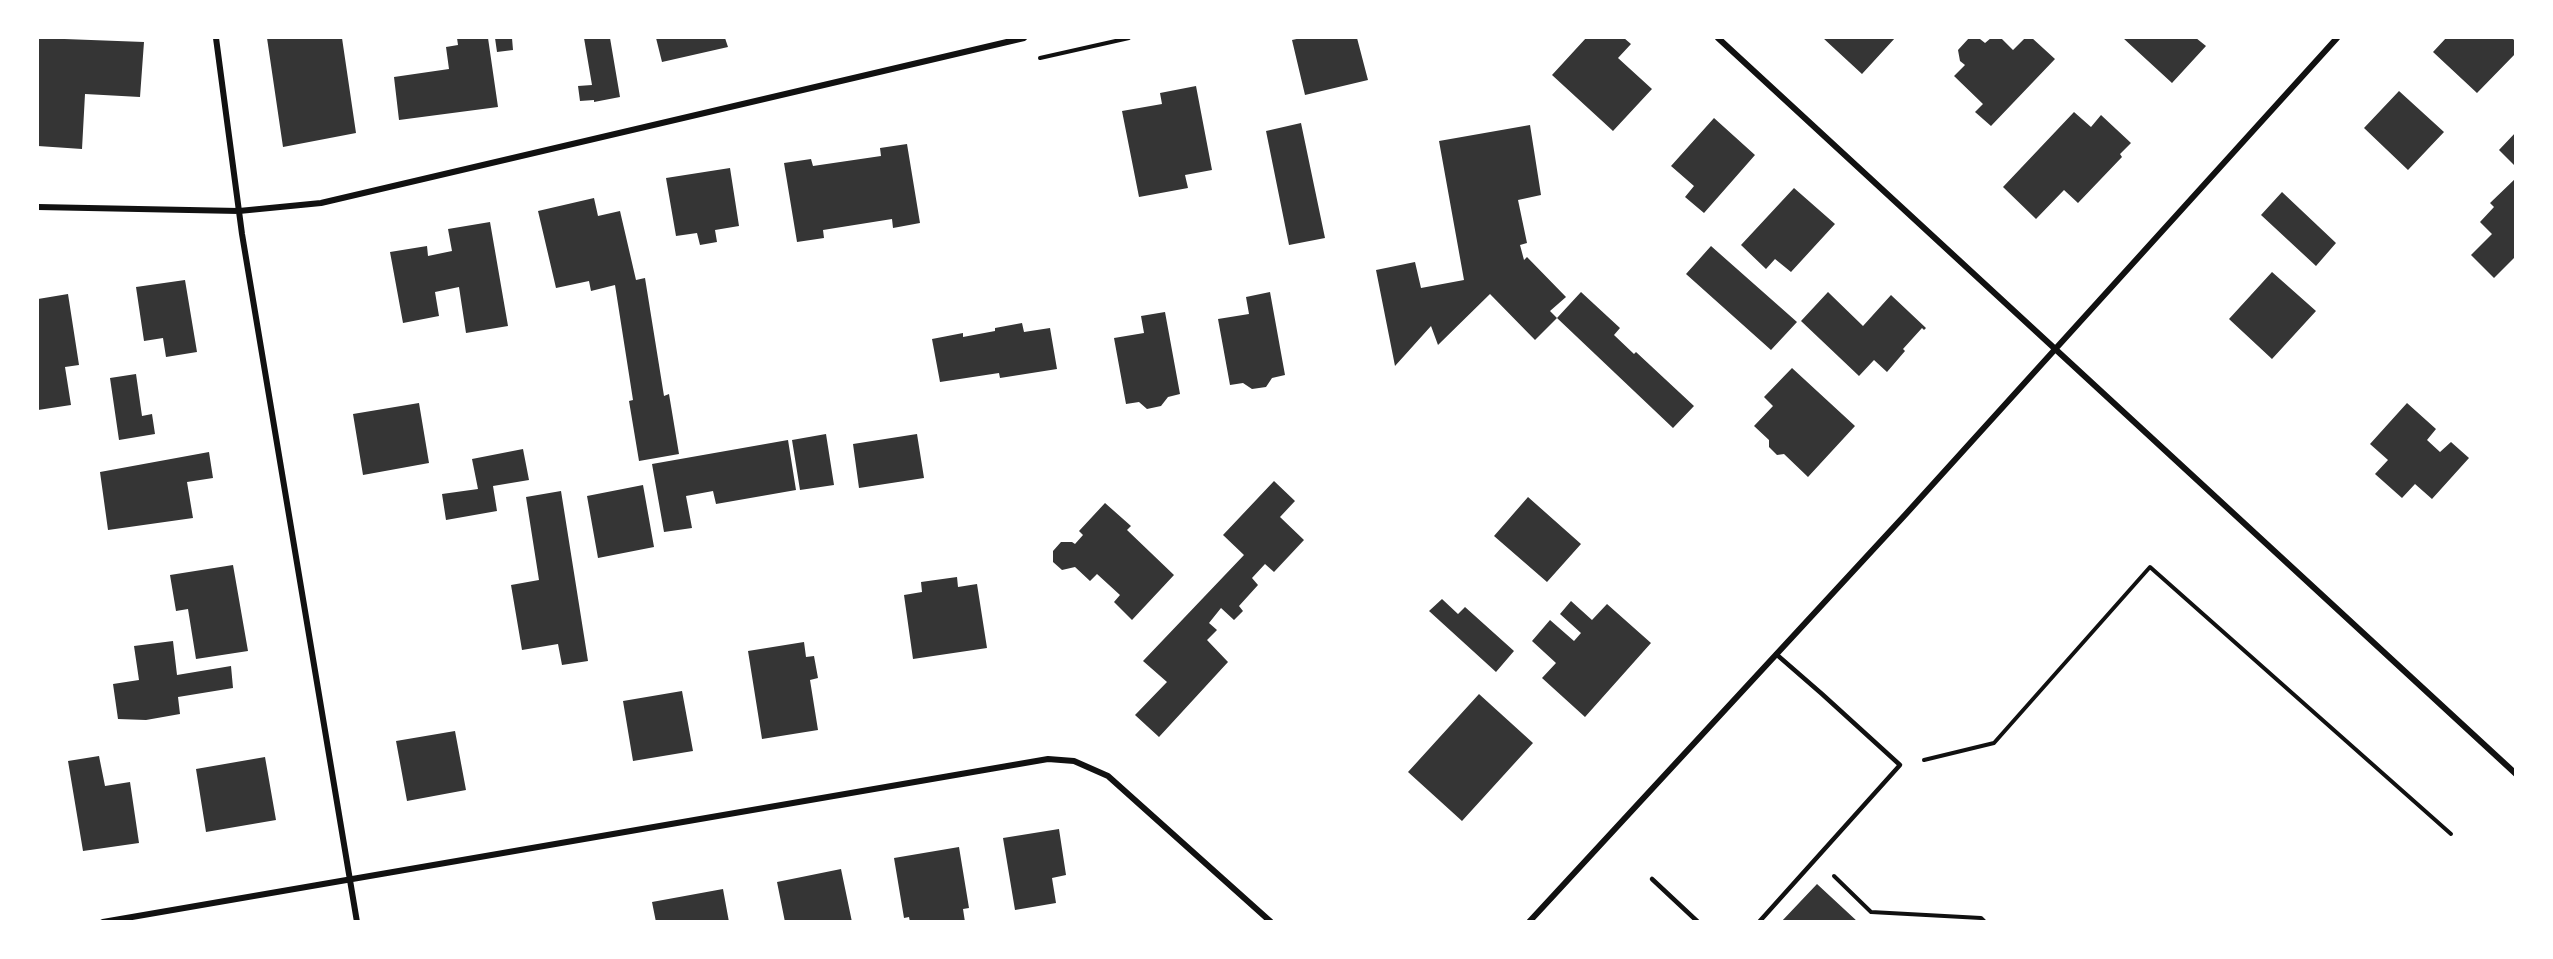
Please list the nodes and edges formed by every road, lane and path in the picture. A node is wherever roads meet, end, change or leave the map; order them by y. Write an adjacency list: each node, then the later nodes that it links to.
1 (216, 38): 6 (street)
2 (1024, 38): 6 (street)
3 (1719, 38): 7 (street)
4 (2337, 38): 7 (street)
5 (38, 207): 6 (street)
6 (239, 211): 13 (street)
7 (2054, 349): 8 (street); 10 (street)
8 (1776, 654): 9 (lane); 18 (street)
9 (1900, 765): 11 (path); 12 (lane)
10 (2516, 774)
11 (2451, 834)
12 (1816, 858): 20 (lane); 21 (path)
13 (351, 879): 15 (street); 16 (street); 17 (street)
14 (1652, 879): 19 (lane)
15 (103, 921)
16 (357, 921)
17 (1271, 921)
18 (1529, 921)
19 (1698, 921)
20 (1759, 921)
21 (1985, 921)

